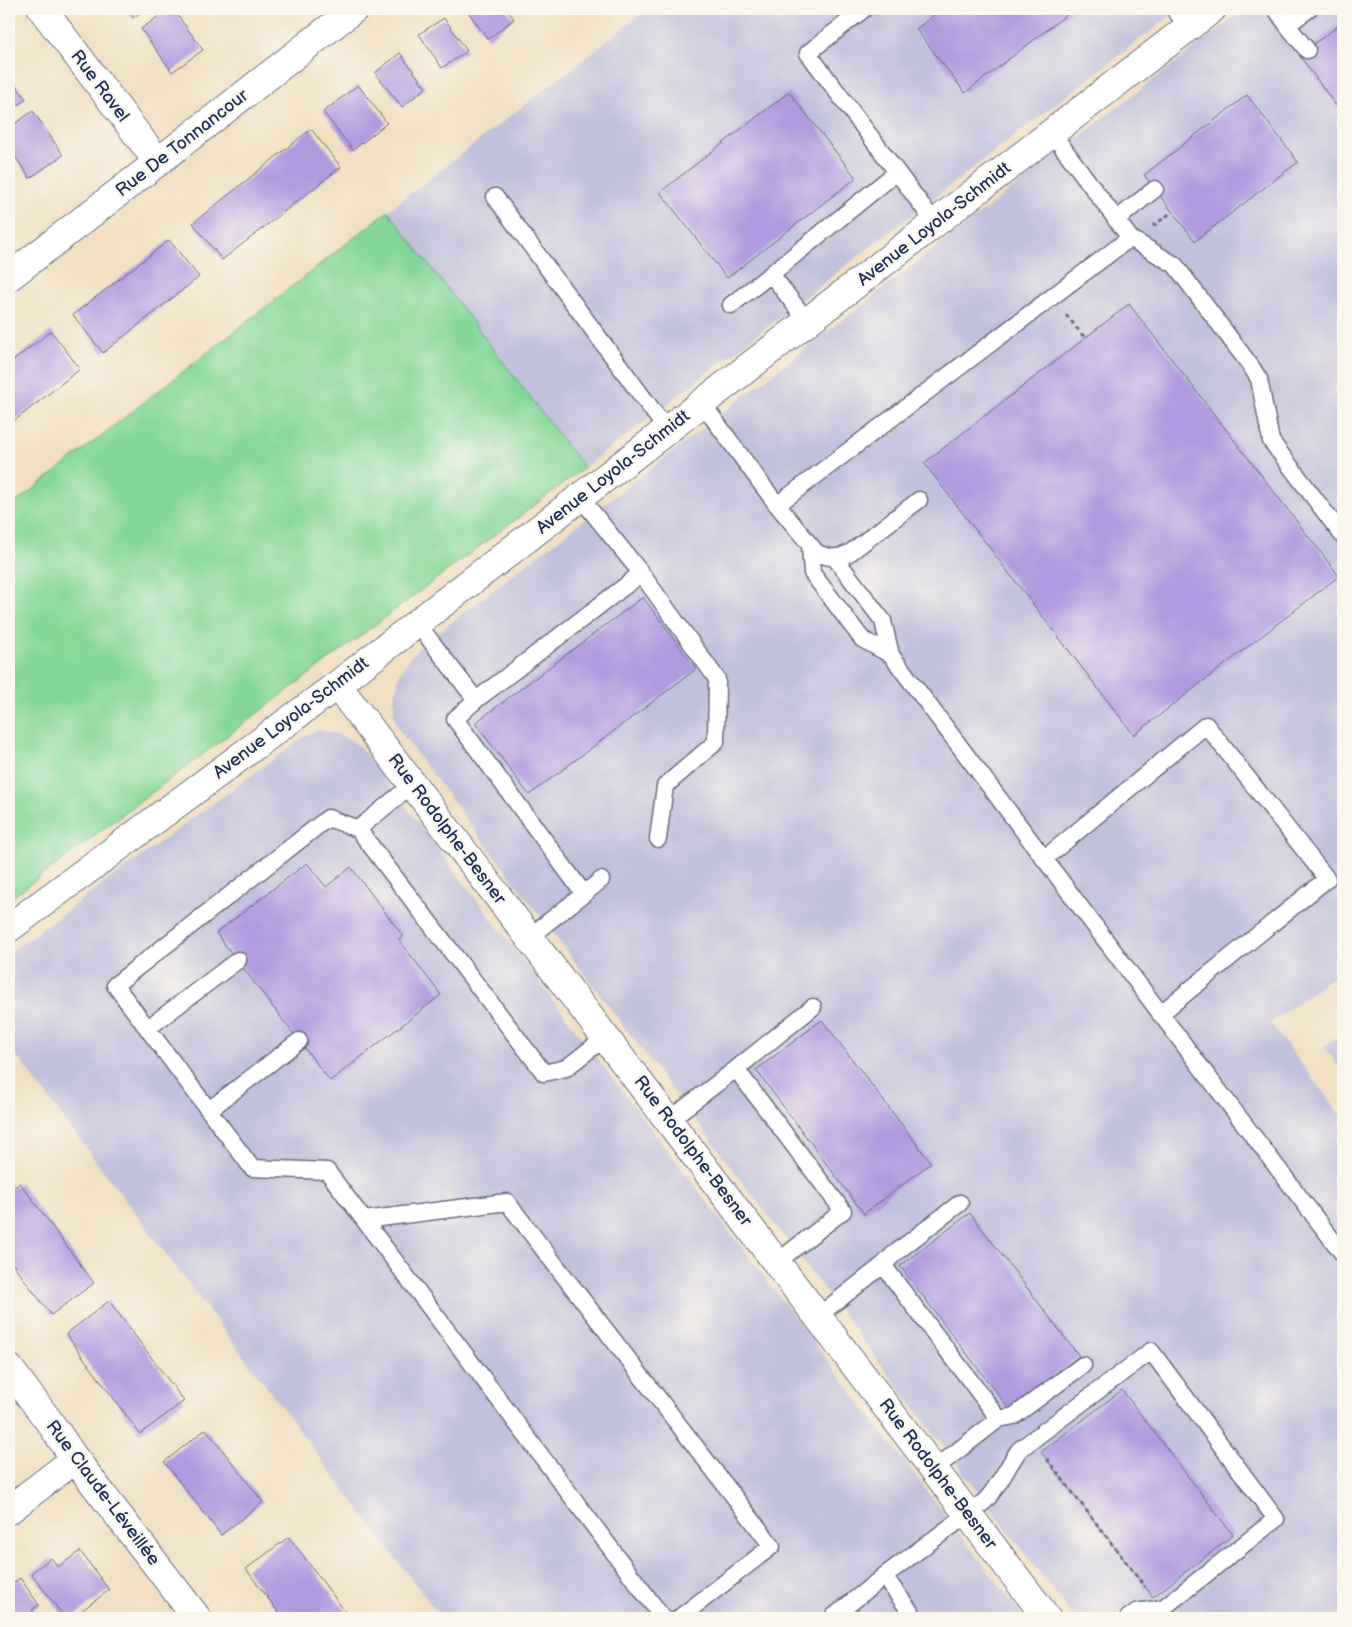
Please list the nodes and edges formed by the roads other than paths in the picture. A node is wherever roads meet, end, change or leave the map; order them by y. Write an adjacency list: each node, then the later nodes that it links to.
1 (42, 9): 11 (street, Rue Ravel)
2 (354, 9): 11 (street, Rue De Tonnancour)
3 (864, 9): 12 (lane)
4 (1212, 9): 7 (street, Avenue Loyola-Schmidt)
5 (1276, 9): 8 (lane)
6 (1309, 9): 8 (lane)
7 (1181, 18): 10 (street, Avenue Loyola-Schmidt)
8 (1287, 25): 9 (lane)
9 (1307, 50)
10 (1052, 133): 15 (lane); 16 (street, Avenue Loyola-Schmidt)
11 (158, 162): 19 (street, Rue De Tonnancour)
12 (897, 172): 16 (lane); 18 (lane)
13 (1155, 189): 15 (lane)
14 (494, 197): 23 (lane)
15 (1116, 220): 17 (lane)
16 (936, 222): 21 (street, Avenue Loyola-Schmidt)
17 (1130, 238): 26 (lane); 27 (lane)
18 (771, 274): 20 (lane); 21 (lane)
19 (9, 277)
20 (731, 305)
21 (807, 322): 22 (street, Avenue Loyola-Schmidt)
22 (702, 403): 23 (street, Avenue Loyola-Schmidt); 26 (lane)
23 (667, 430): 24 (street, Avenue Loyola-Schmidt)
24 (580, 497): 30 (lane); 31 (street, Avenue Loyola-Schmidt)
25 (918, 500): 29 (lane)
26 (777, 505): 28 (lane)
27 (1343, 536)
28 (810, 546): 29 (lane); 32 (lane)
29 (834, 558): 32 (lane)
30 (641, 574): 34 (lane); 37 (lane)
31 (417, 623): 33 (street, Avenue Loyola-Schmidt); 34 (lane)
32 (891, 655): 38 (lane)
33 (337, 685): 35 (street, Rue Rodolphe-Besner); 41 (street, Avenue Loyola-Schmidt)
34 (476, 700): 40 (lane)
35 (413, 784): 36 (lane); 42 (street, Rue Rodolphe-Besner)
36 (358, 830): 46 (lane); 47 (lane)
37 (658, 839)
38 (1044, 859): 45 (lane); 45 (lane)
39 (601, 880): 40 (lane)
40 (584, 894): 42 (lane)
41 (9, 928)
42 (529, 937): 47 (street, Rue Rodolphe-Besner)
43 (238, 960): 46 (lane)
44 (813, 1007): 49 (lane)
45 (1160, 1014): 54 (lane)
46 (148, 1028): 50 (lane)
47 (606, 1037): 51 (street, Rue Rodolphe-Besner)
48 (299, 1041): 50 (lane)
49 (736, 1069): 51 (lane); 55 (lane)
50 (209, 1110): 53 (lane)
51 (669, 1120): 55 (street, Rue Rodolphe-Besner)
52 (960, 1203): 56 (lane)
53 (364, 1220): 67 (lane); 68 (lane)
54 (1343, 1254)
55 (776, 1262): 57 (street, Rue Rodolphe-Besner)
56 (883, 1265): 57 (lane); 60 (lane)
57 (818, 1316): 62 (street, Rue Rodolphe-Besner)
58 (1083, 1365): 60 (lane)
59 (9, 1368): 61 (street, Rue Claude-Léveillée)
60 (999, 1419): 62 (lane)
61 (75, 1459): 63 (street); 66 (street, Rue Claude-Léveillée)
62 (934, 1469): 64 (street, Rue Rodolphe-Besner)
63 (9, 1510)
64 (968, 1514): 65 (lane); 71 (street, Rue Rodolphe-Besner); 72 (lane)
65 (884, 1576): 69 (lane); 70 (lane)
66 (197, 1618)
67 (663, 1618)
68 (679, 1618)
69 (832, 1618)
70 (915, 1618)
71 (1048, 1618)
72 (1128, 1618)

